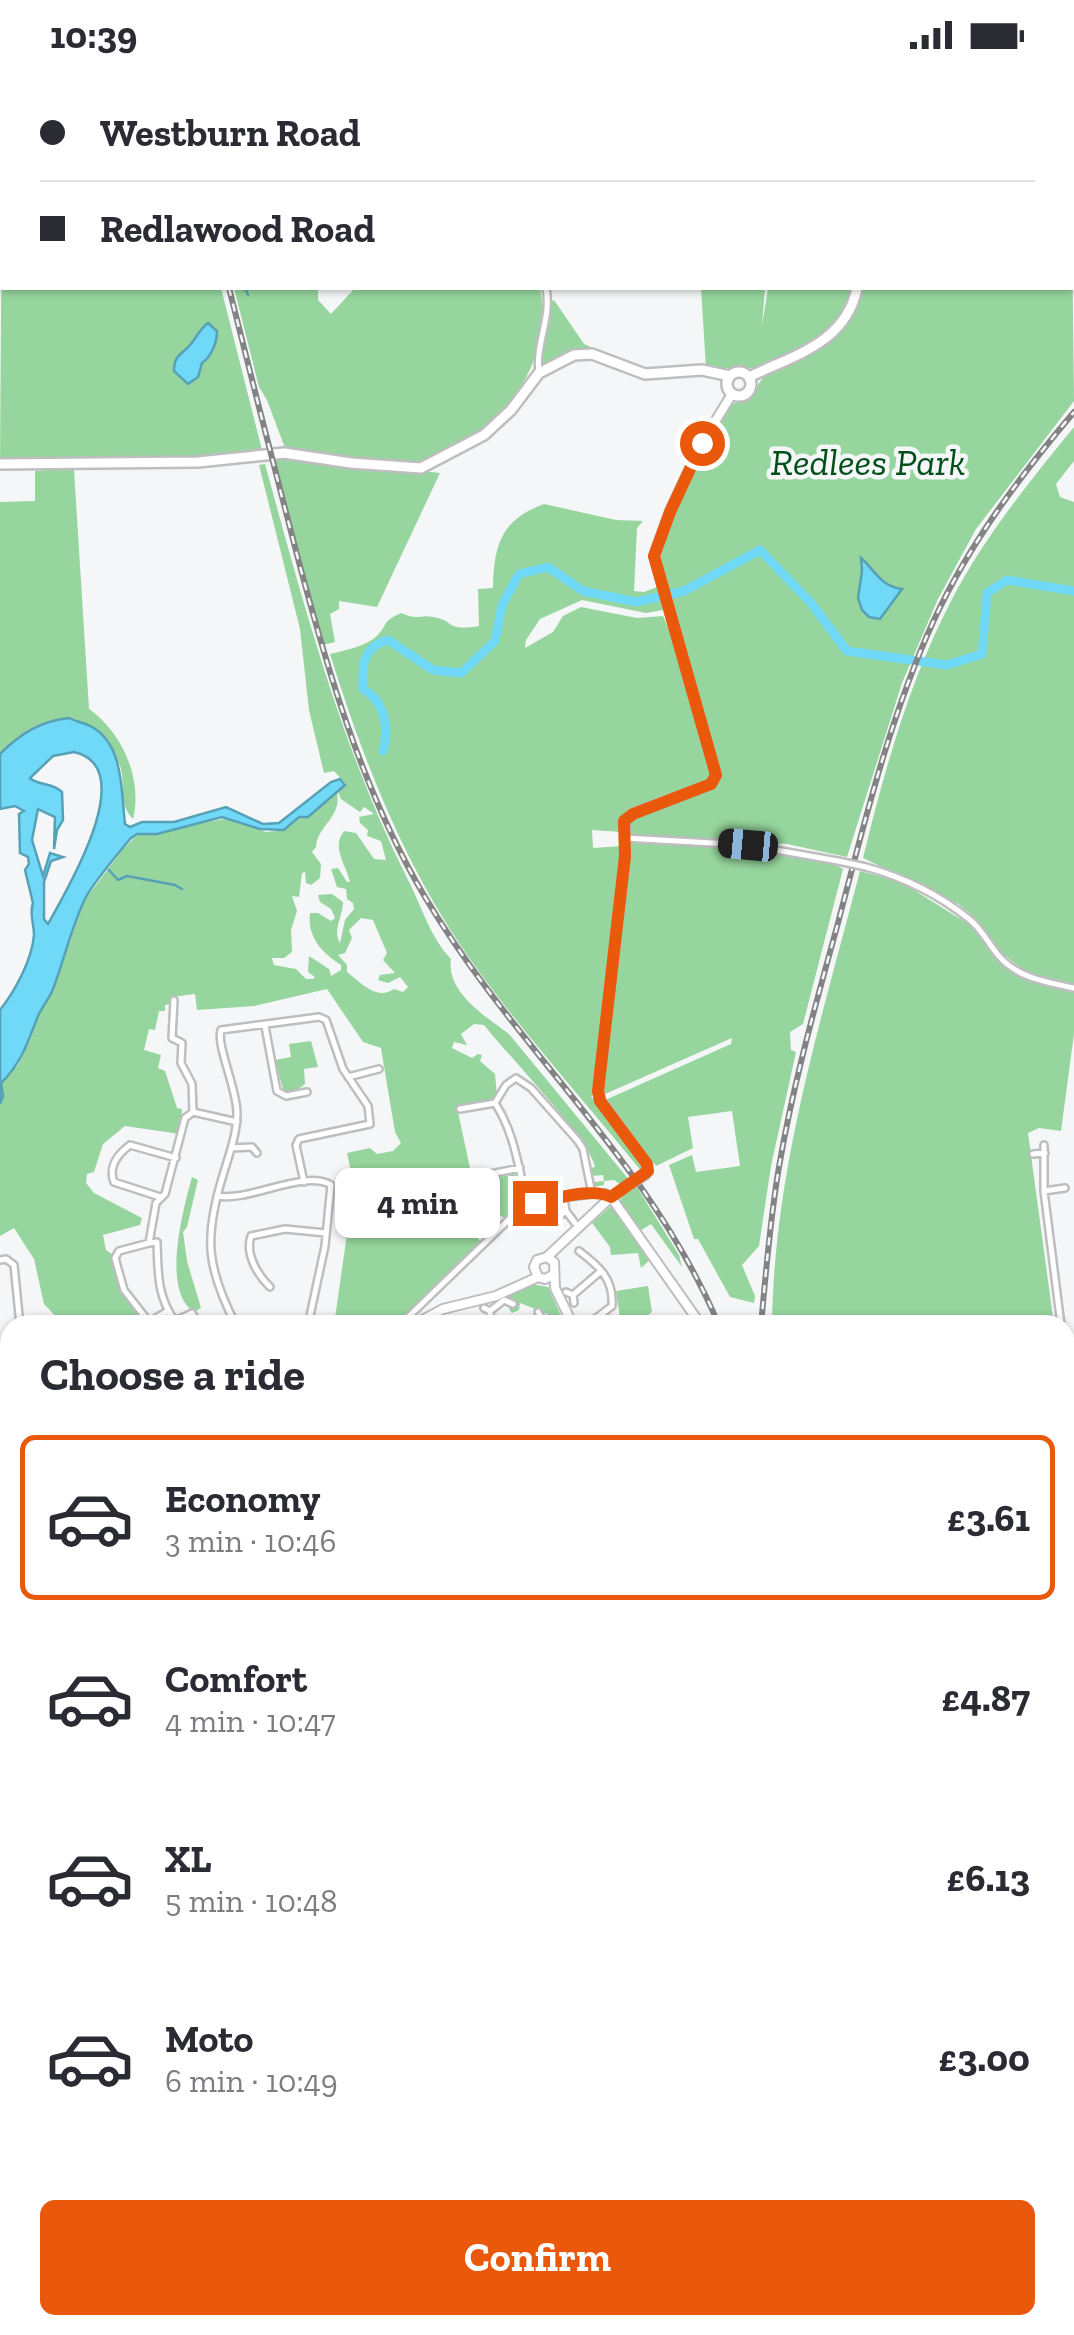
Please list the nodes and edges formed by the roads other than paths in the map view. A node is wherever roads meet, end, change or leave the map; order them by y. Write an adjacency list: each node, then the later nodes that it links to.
1 (546, 290): 3 (street)
2 (856, 290): 5 (main road)
3 (538, 373): 4 (main road); 7 (main road)
4 (730, 376): 5 (main road); 6 (main road)
5 (749, 377): 6 (main road)
6 (732, 394): 8 (street)
7 (0, 464)
8 (624, 838): 9 (street, bridge); 32 (street, bridge)
9 (1074, 988)
10 (172, 1005): 17 (street)
11 (265, 1026): 13 (street); 14 (street); 18 (street)
12 (379, 1069): 13 (street)
13 (348, 1077): 27 (street)
14 (306, 1092)
15 (496, 1104): 16 (street); 25 (street); 30 (street)
16 (460, 1109)
17 (193, 1112): 18 (street); 24 (street)
18 (236, 1122): 21 (street)
19 (1044, 1145): 22 (street)
20 (255, 1147): 21 (street)
21 (231, 1148): 31 (street)
22 (1045, 1153): 23 (street); 29 (street)
23 (1033, 1154)
24 (176, 1158): 33 (street); 33 (street)
25 (520, 1168): 26 (street); 35 (street)
26 (475, 1177)
27 (304, 1182): 31 (street); 39 (street)
28 (1065, 1188): 29 (street)
29 (1044, 1191): 64 (street)
30 (592, 1194): 32 (street); 34 (street)
31 (216, 1196): 55 (street)
32 (611, 1197): 43 (street); 63 (street)
33 (160, 1198): 40 (street)
34 (564, 1198): 35 (street); 36 (street)
35 (528, 1202): 57 (street)
36 (566, 1212): 37 (street); 38 (street)
37 (575, 1223)
38 (546, 1226)
39 (326, 1233): 46 (street); 56 (street)
40 (149, 1243): 49 (street); 52 (street)
41 (579, 1250): 44 (street)
42 (0, 1260): 51 (street)
43 (550, 1260): 45 (street); 45 (street)
44 (602, 1271): 47 (street); 62 (street)
45 (542, 1275): 58 (street); 61 (street)
46 (270, 1286)
47 (571, 1296)
48 (512, 1304): 59 (street)
49 (168, 1311): 53 (street); 54 (street)
50 (538, 1312): 60 (street)
51 (19, 1315)
52 (144, 1315)
53 (161, 1315)
54 (171, 1315)
55 (231, 1315)
56 (310, 1315)
57 (410, 1315)
58 (432, 1315)
59 (488, 1315)
60 (540, 1315)
61 (568, 1315)
62 (601, 1315)
63 (694, 1315)
64 (1060, 1315)

